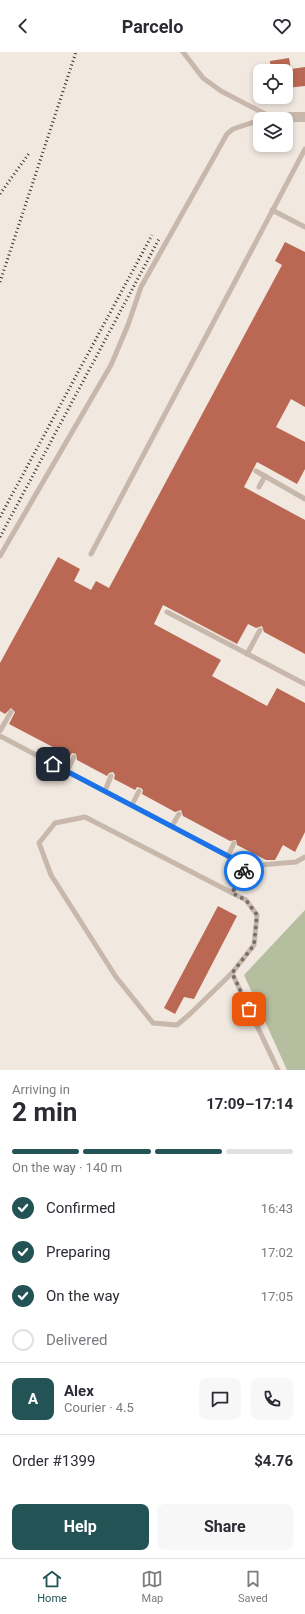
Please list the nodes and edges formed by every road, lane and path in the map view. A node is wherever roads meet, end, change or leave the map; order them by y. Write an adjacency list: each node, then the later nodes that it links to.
1 (183, 52): 2 (lane)
2 (257, 112)
3 (293, 117): 4 (street)
4 (305, 117)
5 (253, 122): 14 (lane)
6 (305, 149): 7 (lane)
7 (272, 210): 8 (lane); 13 (lane)
8 (305, 227)
9 (256, 471): 10 (lane)
10 (265, 476): 11 (lane); 12 (lane)
11 (259, 487)
12 (305, 499)
13 (91, 554)
14 (0, 556)
15 (167, 612): 17 (lane)
16 (260, 630): 17 (lane)
17 (247, 654): 18 (lane)
18 (304, 682)
19 (10, 712): 20 (lane)
20 (0, 731)
21 (0, 736): 23 (lane)
22 (74, 757): 23 (lane)
23 (67, 771): 25 (lane)
24 (111, 776): 25 (lane)
25 (104, 791): 27 (lane)
26 (139, 791): 27 (lane)
27 (132, 805): 29 (lane)
28 (180, 814): 29 (lane)
29 (172, 826): 31 (lane)
30 (234, 843): 31 (lane)
31 (228, 856): 33 (lane)
32 (305, 857): 33 (lane)
33 (247, 866): 34 (lane)
34 (232, 893): 35 (lane); 35 (lane)
35 (232, 973): 36 (lane)
36 (278, 1070)

